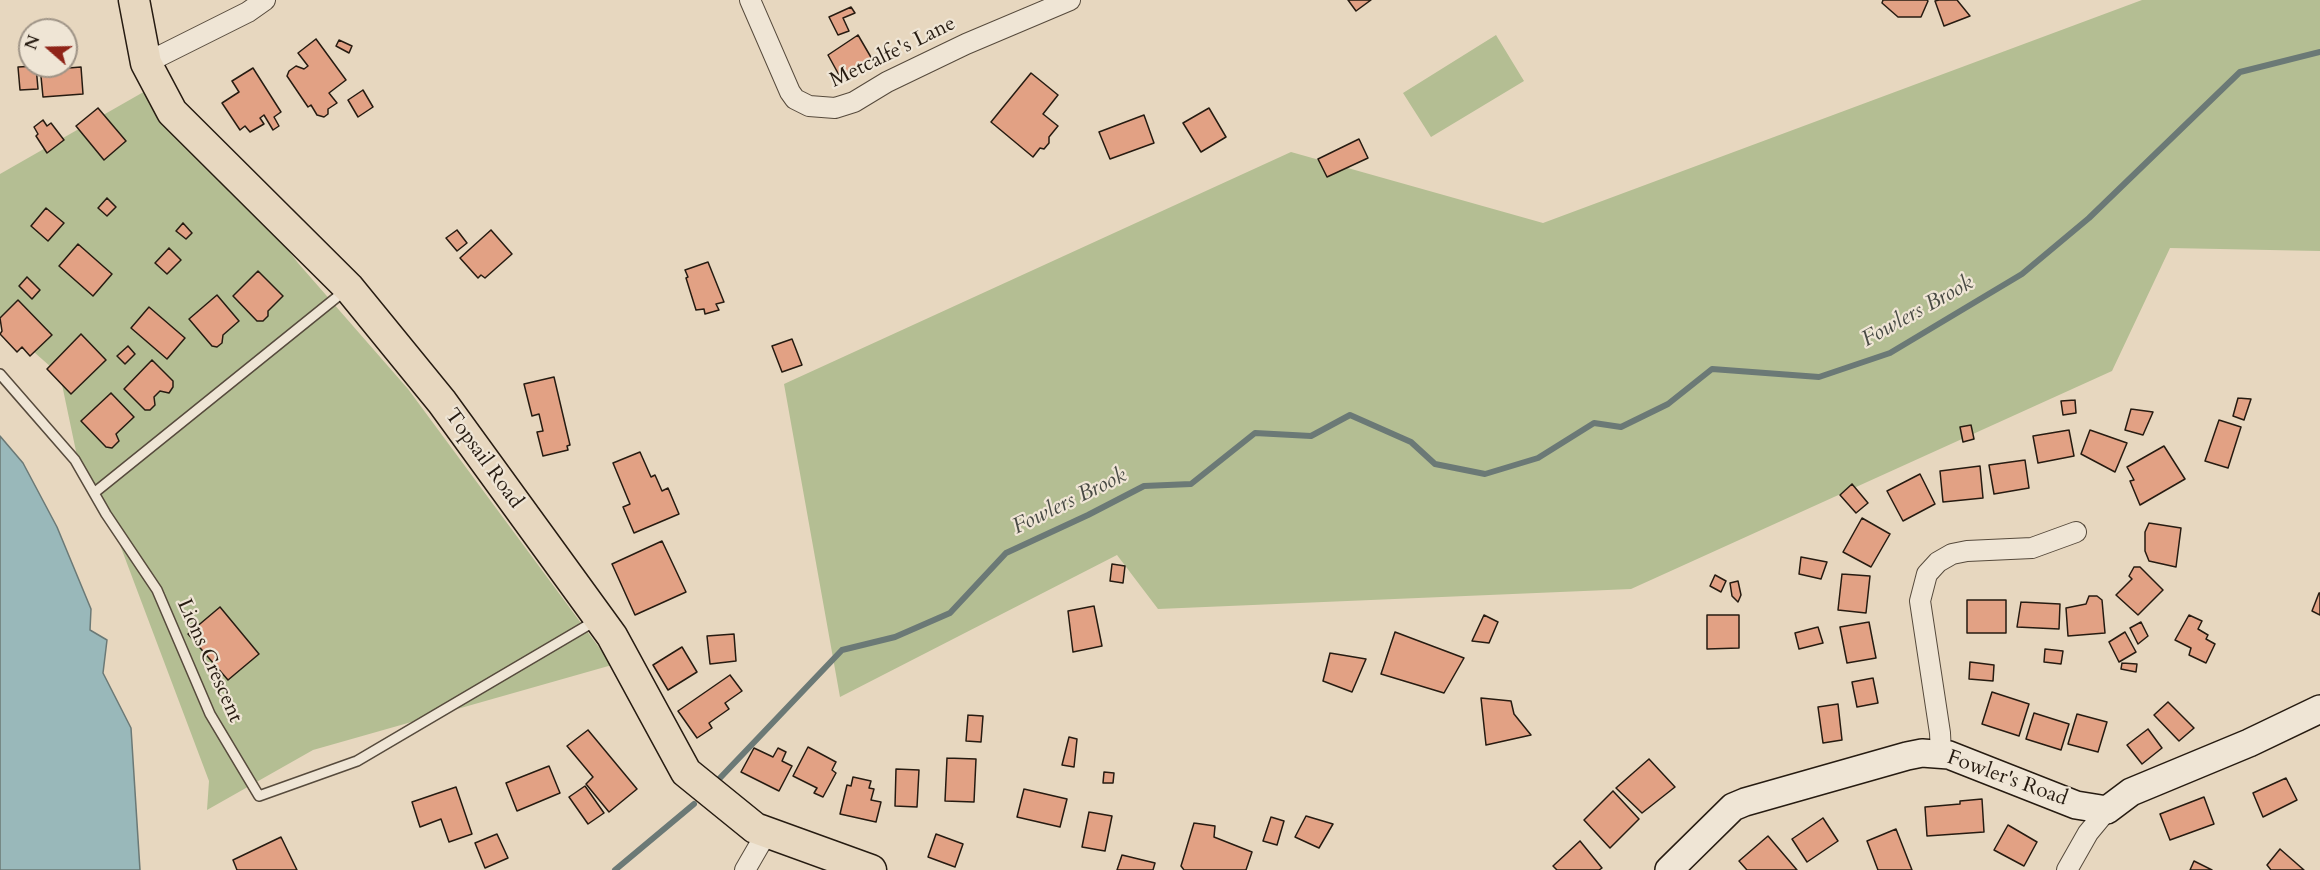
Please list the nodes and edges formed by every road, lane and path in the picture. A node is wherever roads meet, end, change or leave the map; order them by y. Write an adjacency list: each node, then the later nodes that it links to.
1 (134, 0): 5 (main road, Topsail Road)
2 (266, 0): 5 (street)
3 (750, 0): 4 (street, Metcalfe's Lane)
4 (1070, 0)
5 (146, 63): 6 (main road, Topsail Road)
6 (349, 288): 8 (lane); 10 (main road, Topsail Road)
7 (0, 374): 8 (lane)
8 (94, 494): 10 (lane, Lions Crescent)
9 (2076, 532): 12 (street)
10 (599, 618): 14 (main road, Topsail Road)
11 (2320, 709): 13 (street)
12 (1941, 753): 13 (street, Fowler's Road); 17 (street, Fowler's Road)
13 (2107, 810): 18 (street)
14 (767, 832): 15 (street); 16 (main road, Topsail Road)
15 (745, 870)
16 (871, 870)
17 (1669, 870)
18 (2067, 870)

